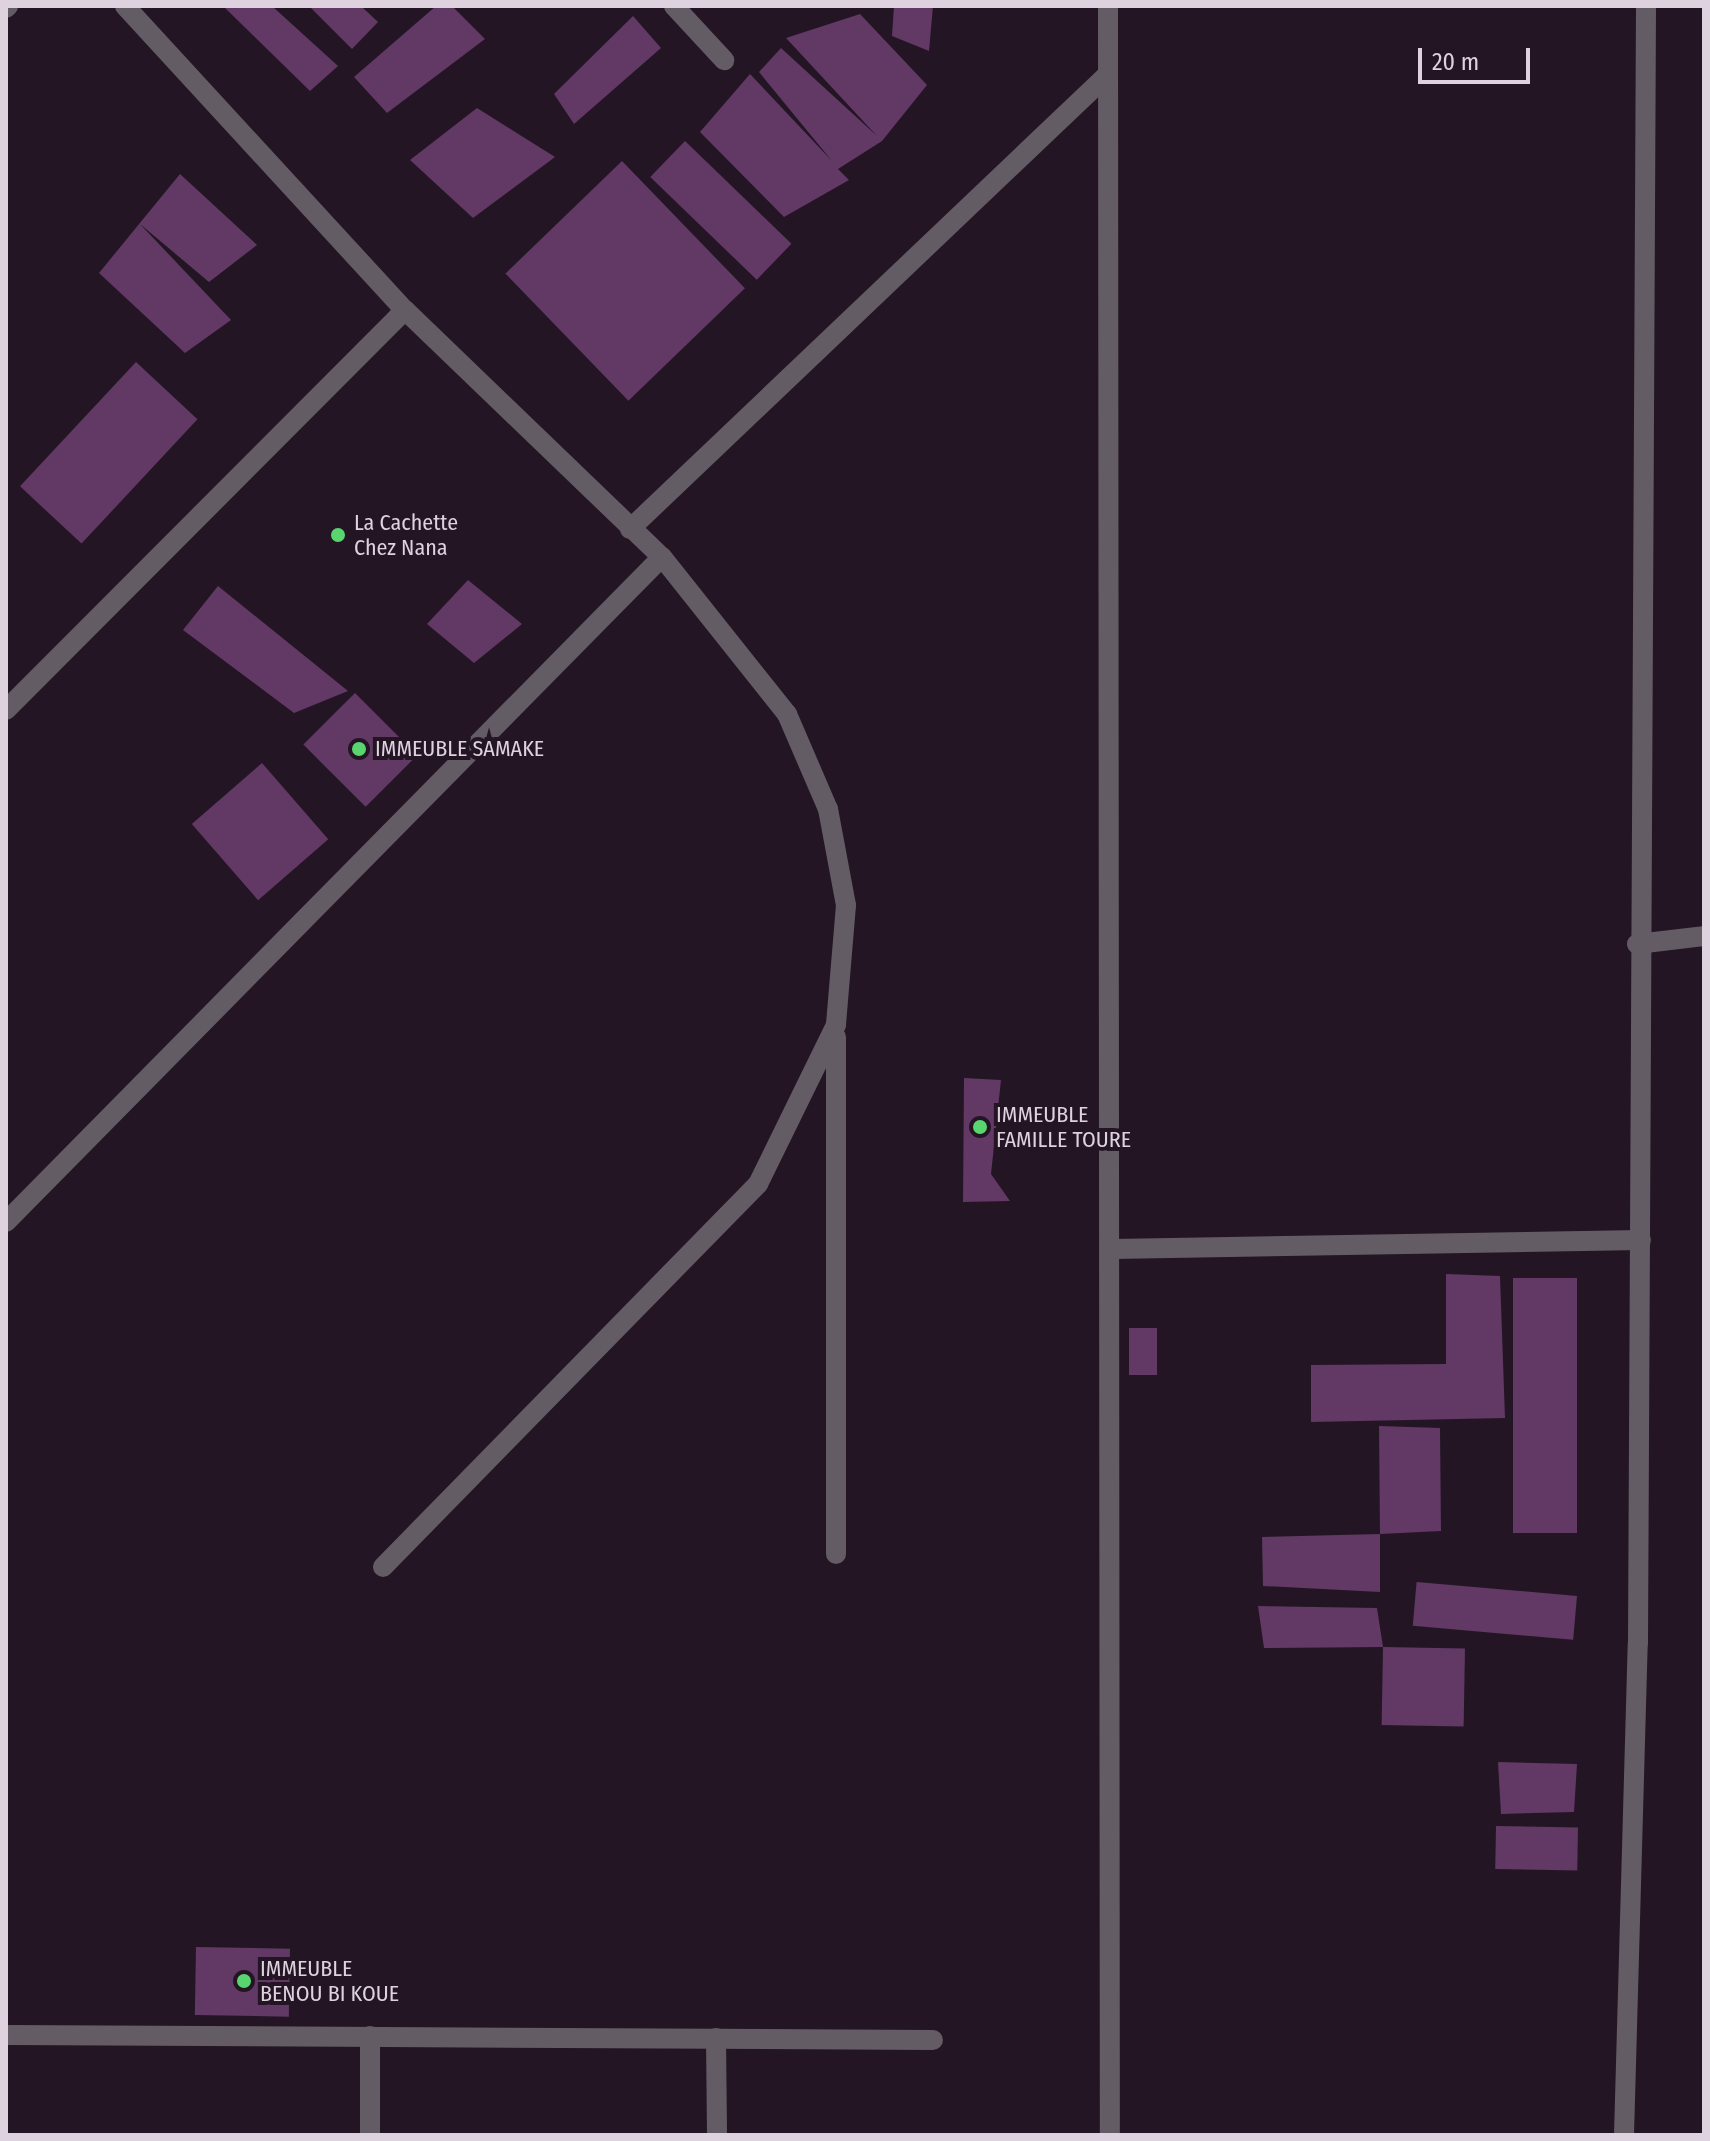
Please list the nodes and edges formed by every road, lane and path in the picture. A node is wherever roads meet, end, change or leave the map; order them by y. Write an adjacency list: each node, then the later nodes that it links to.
1 (125, 6): 7 (street)
2 (674, 6): 5 (street)
3 (1108, 6): 6 (street)
4 (1646, 6): 12 (street)
5 (724, 60)
6 (1107, 75): 8 (street); 16 (street)
7 (405, 310): 8 (street); 10 (street)
8 (630, 529): 9 (street)
9 (662, 557): 13 (street); 14 (street)
10 (6, 710)
11 (1704, 936): 12 (street)
12 (1637, 944): 15 (street)
13 (836, 1025): 17 (street); 18 (street)
14 (6, 1222)
15 (1641, 1240): 16 (street); 26 (street)
16 (1113, 1249): 25 (street)
17 (836, 1554)
18 (383, 1567)
19 (6, 2035): 20 (street)
20 (370, 2036): 21 (street); 23 (street)
21 (716, 2038): 22 (street); 24 (street)
22 (933, 2040)
23 (370, 2135)
24 (717, 2135)
25 (1110, 2135)
26 (1624, 2135)

